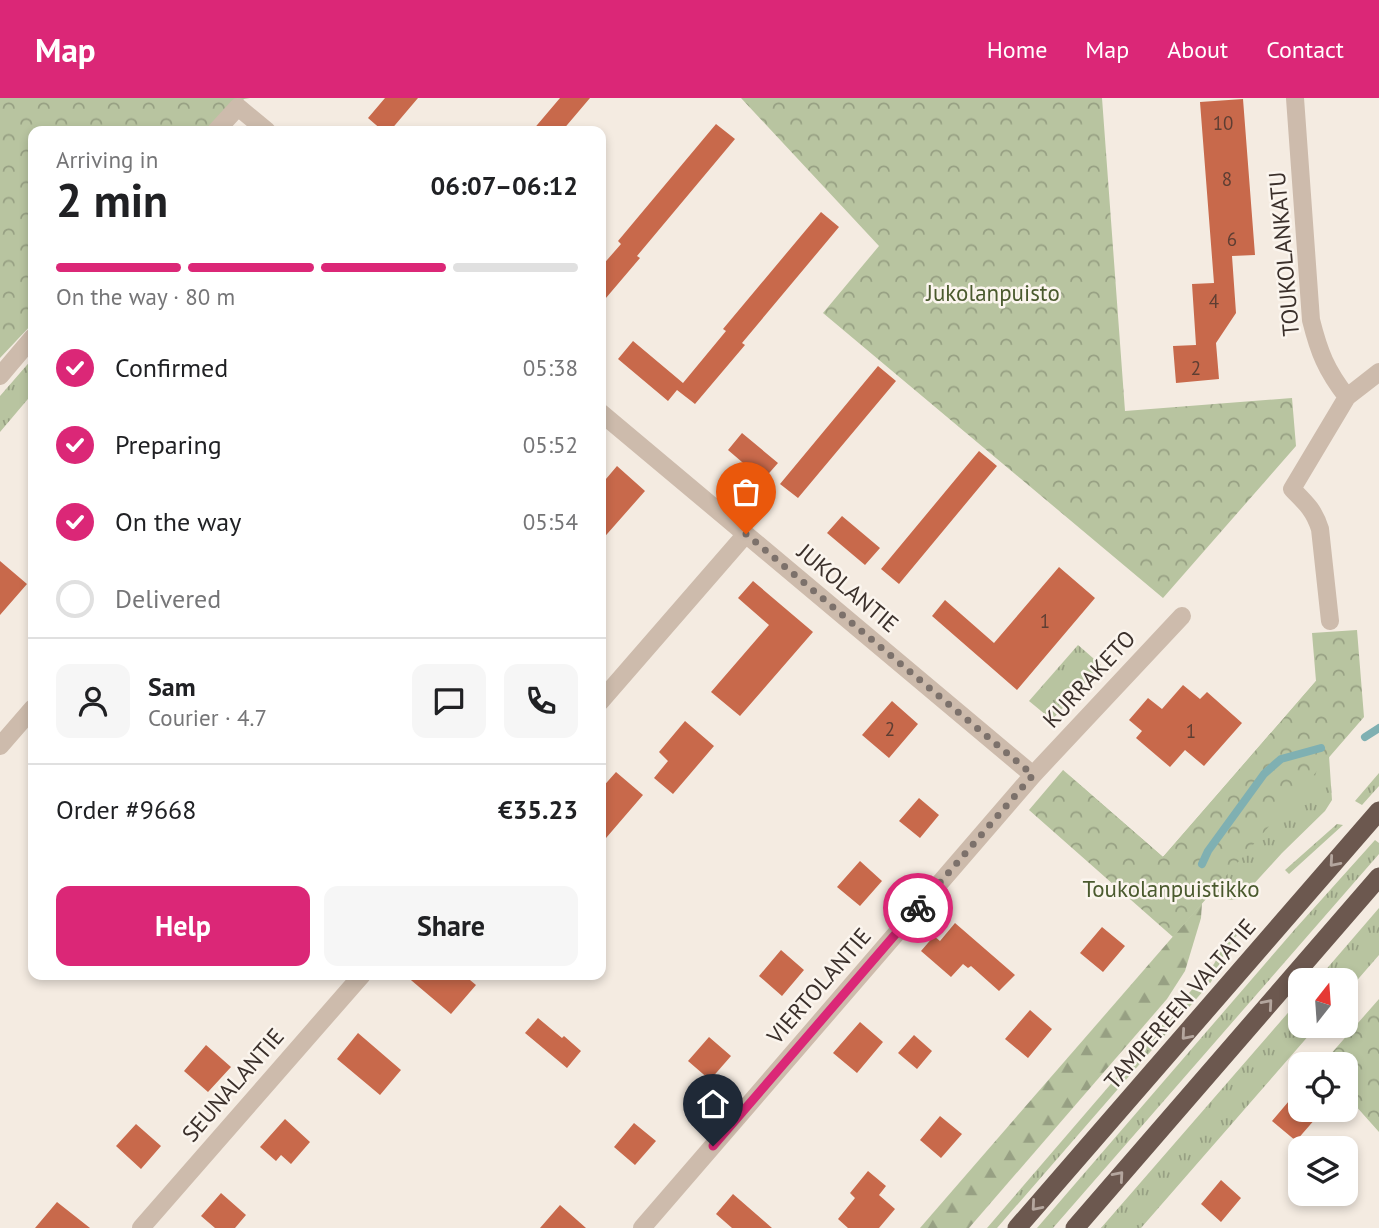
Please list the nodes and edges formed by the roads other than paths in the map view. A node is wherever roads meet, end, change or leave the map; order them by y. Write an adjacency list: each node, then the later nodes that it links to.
1 (1295, 98): 7 (street, TOUKOLANKATU)
2 (221, 126): 3 (street)
3 (261, 126)
4 (28, 343): 6 (street)
5 (1379, 372): 7 (street)
6 (0, 376)
7 (1347, 397): 11 (street)
8 (606, 417): 9 (street, JUKOLANTIE)
9 (746, 534): 12 (street); 15 (street, JUKOLANTIE)
10 (1182, 616): 15 (street, KURRAKETO)
11 (1330, 621)
12 (606, 695)
13 (28, 714): 14 (street)
14 (0, 746)
15 (1033, 775): 20 (street, VIERTOLANTIE)
16 (1379, 811): 21 (highway, TAMPEREEN VALTATIE, one-way to 21)
17 (1379, 877): 22 (highway, one-way to 17)
18 (358, 980): 19 (street, SEUNALANTIE)
19 (141, 1228)
20 (642, 1228)
21 (1017, 1228)
22 (1075, 1228)

